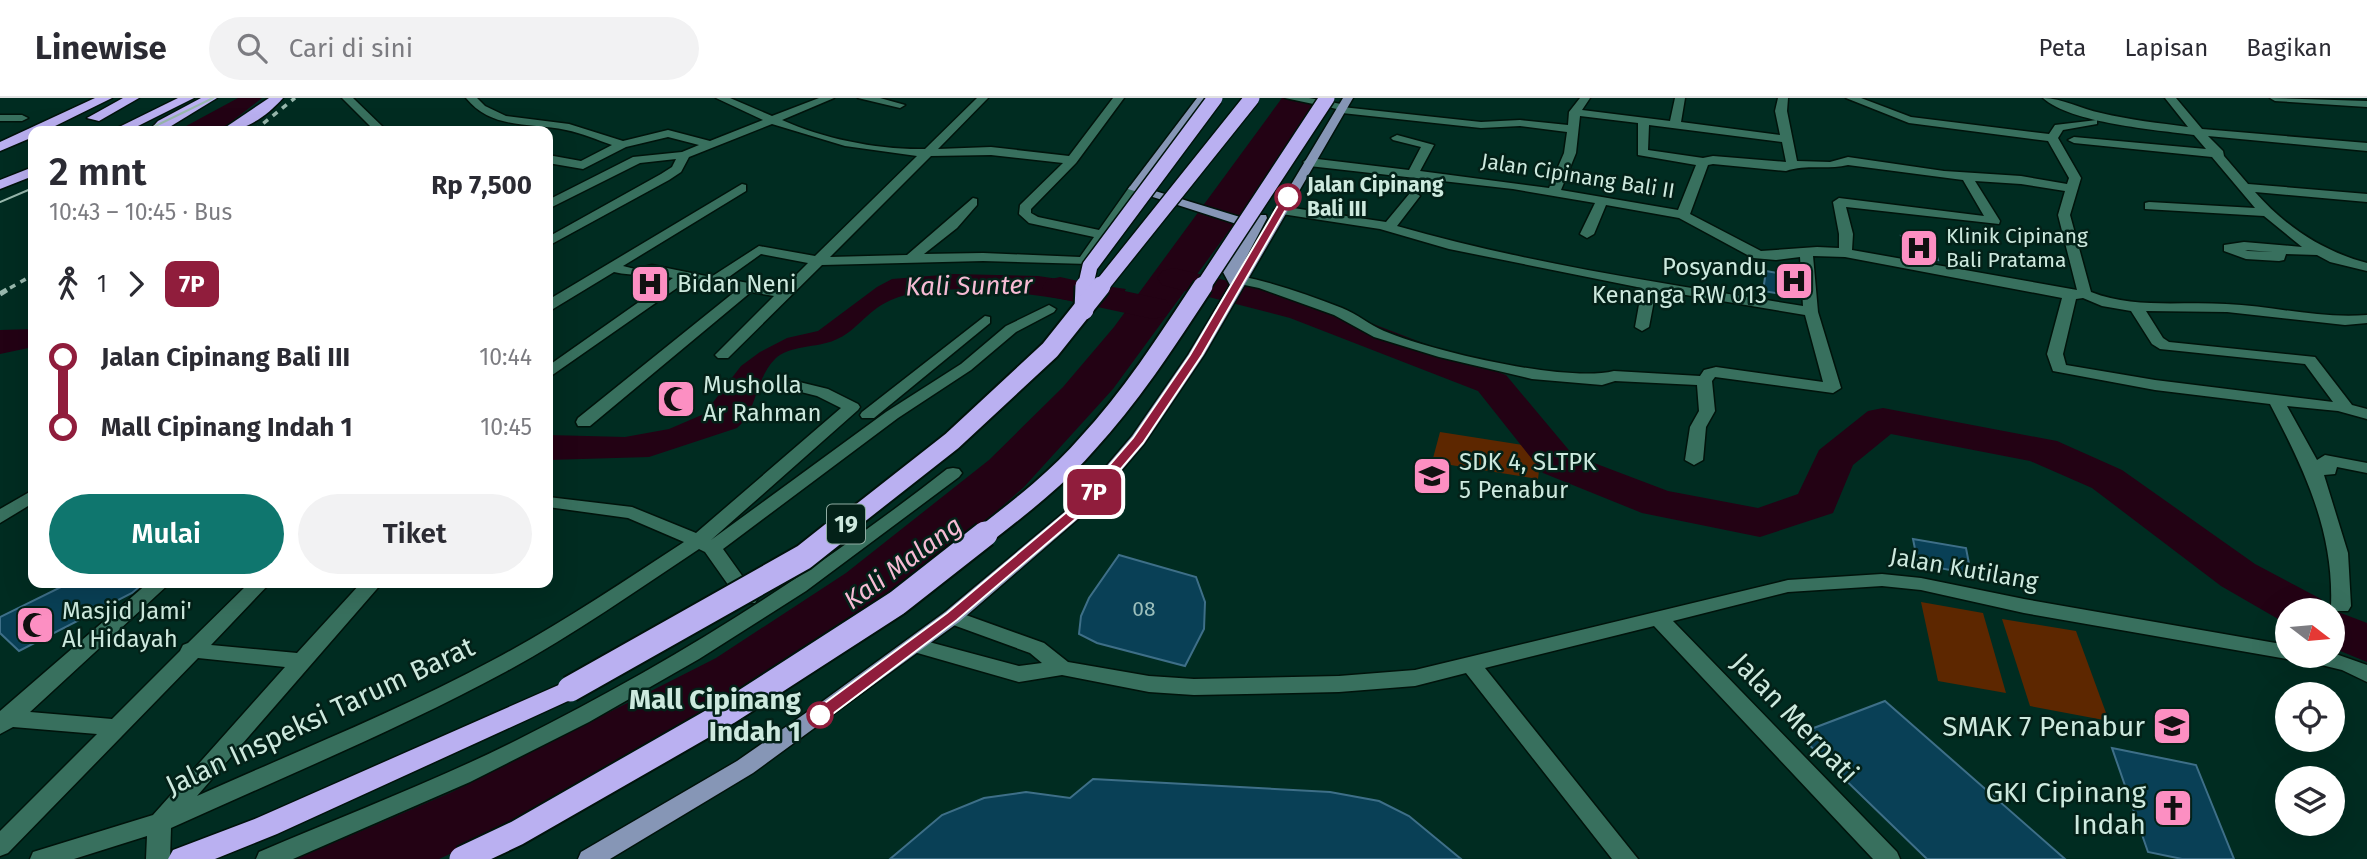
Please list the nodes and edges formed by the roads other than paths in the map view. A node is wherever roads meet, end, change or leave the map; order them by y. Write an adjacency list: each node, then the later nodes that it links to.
1 (106, 98): 35 (highway)
2 (133, 98): 36 (highway)
3 (188, 98): 37 (highway)
4 (211, 98): 38 (highway)
5 (277, 98): 39 (highway)
6 (293, 98): 40 (highway)
7 (347, 98): 41 (street)
8 (471, 98): 51 (street)
9 (721, 98): 32 (street)
10 (829, 98): 32 (street)
11 (863, 98): 28 (street)
12 (983, 98): 55 (street)
13 (1119, 98): 60 (street)
14 (1203, 98): 71 (main road)
15 (1215, 98): 109 (highway, bridge)
16 (1252, 98): 109 (highway, 19, bridge)
17 (1290, 98): 27 (street)
18 (1585, 98): 29 (street)
19 (1680, 98): 42 (street)
20 (1783, 98): 48 (street)
21 (1853, 98): 45 (street)
22 (2170, 98): 44 (street)
23 (2275, 98): 26 (street)
24 (2360, 98): 26 (street)
25 (2050, 100): 34 (street); 45 (street)
26 (2367, 102)
27 (1336, 103): 43 (street); 63 (main road); 155 (highway, bridge)
28 (900, 105)
29 (1575, 112): 33 (street); 43 (street)
30 (0, 118): 31 (street)
31 (22, 118)
32 (774, 122): 50 (street); 55 (street)
33 (1644, 122): 42 (street); 61 (street)
34 (2121, 122): 44 (street); 45 (street)
35 (47, 126)
36 (75, 126)
37 (129, 126)
38 (161, 126)
39 (238, 126)
40 (254, 126)
41 (376, 126)
42 (1675, 126): 48 (street)
43 (1573, 129): 73 (street)
44 (2199, 131): 54 (street); 56 (street)
45 (2056, 132): 72 (street)
46 (28, 135): 52 (highway)
47 (1397, 138): 65 (street)
48 (1786, 139): 62 (street)
49 (2074, 140): 56 (street)
50 (708, 144): 51 (street); 57 (street)
51 (622, 145): 59 (street)
52 (0, 147)
53 (28, 147): 58 (highway)
54 (2367, 147)
55 (930, 153): 60 (street); 96 (street)
56 (2219, 154): 70 (street)
57 (684, 155): 79 (street); 90 (street)
58 (0, 160)
59 (553, 160)
60 (1072, 160): 89 (street)
61 (1703, 162): 62 (street); 85 (street)
62 (1787, 165): 66 (street)
63 (1307, 166): 65 (street, Jalan Cipinang Bali II); 83 (main road); 86 (main road)
64 (28, 173): 67 (highway)
65 (1413, 173): 73 (street, Jalan Cipinang Bali II)
66 (1967, 177): 72 (street); 94 (street)
67 (0, 185)
68 (28, 186): 74 (highway)
69 (742, 188): 97 (street)
70 (2246, 188): 76 (street); 78 (street)
71 (1134, 189): 86 (main road, bridge); 89 (street)
72 (2073, 189): 105 (street)
73 (1554, 191): 77 (street, Jalan Cipinang Bali II)
74 (0, 196)
75 (1414, 196): 87 (street)
76 (2367, 198)
77 (1603, 199): 85 (street, Jalan Cipinang Bali II); 88 (street)
78 (2255, 200): 82 (street); 84 (street)
79 (553, 202)
80 (973, 202): 95 (street)
81 (2149, 206): 84 (street)
82 (2367, 208)
83 (1280, 210): 87 (street); 101 (main road)
84 (2264, 212): 93 (street)
85 (1682, 215): 91 (street, Jalan Cipinang Bali II)
86 (1254, 225): 101 (main road)
87 (1388, 228): 102 (street)
88 (1587, 234)
89 (1105, 235): 95 (street)
90 (553, 239)
91 (1806, 252): 94 (street, Jalan Cipinang Bali II); 110 (street)
92 (2280, 252): 93 (street)
93 (2314, 252): 98 (street)
94 (1845, 253): 105 (street, Jalan Cipinang Bali II)
95 (911, 258): 96 (street)
96 (820, 261): 100 (street); 104 (street)
97 (611, 267): 99 (street); 106 (street)
98 (2367, 267)
99 (684, 276): 100 (street); 115 (street)
100 (712, 282): 103 (street)
101 (1238, 284): 116 (street); 137 (main road)
102 (1650, 285): 110 (street); 113 (street)
103 (749, 287): 104 (street); 123 (street)
104 (786, 294): 114 (street)
105 (2077, 295): 107 (street, Jalan Cipinang Bali II); 118 (street)
106 (553, 303)
107 (2136, 307): 111 (street, Jalan Cipinang Bali II); 120 (street)
108 (1049, 309): 122 (street)
109 (1084, 310): 153 (highway, 19, bridge)
110 (1811, 312): 116 (street)
111 (2367, 319)
112 (985, 320): 122 (street)
113 (1642, 327)
114 (723, 355)
115 (553, 369)
116 (1704, 381): 124 (street)
117 (787, 384): 119 (street)
118 (2276, 401): 120 (street); 125 (street)
119 (852, 407): 122 (street); 131 (street)
120 (2342, 407): 121 (street)
121 (2367, 414)
122 (872, 420): 131 (street)
123 (584, 422)
124 (1695, 460)
125 (2313, 468): 126 (street); 135 (street)
126 (2367, 468)
127 (953, 473): 136 (street)
128 (28, 498): 130 (street)
129 (553, 503): 131 (street)
130 (0, 517)
131 (705, 544): 136 (street); 149 (street, Jalan Inspeksi Tarum Barat)
132 (154, 588): 147 (street)
133 (255, 588): 140 (street)
134 (367, 588): 142 (street)
135 (2342, 598)
136 (758, 612): 154 (street)
137 (952, 617): 139 (main road); 145 (street)
138 (1659, 619): 141 (street, Jalan Kutilang); 144 (street, Jalan Kutilang); 158 (street, Jalan Merpati)
139 (914, 645): 145 (street); 156 (main road)
140 (190, 650): 142 (street); 148 (street)
141 (2275, 650)
142 (299, 662): 149 (street)
143 (2345, 663): 146 (street)
144 (1470, 664): 145 (street, Jalan Kutilang); 157 (street)
145 (1062, 668)
146 (2367, 674)
147 (3, 721): 148 (street)
148 (115, 727): 150 (street)
149 (159, 823): 151 (street); 152 (street, Jalan Inspeksi Tarum Barat)
150 (0, 846)
151 (42, 859)
152 (158, 859)
153 (183, 859)
154 (268, 859)
155 (462, 859)
156 (590, 859)
157 (1626, 859)
158 (1888, 859)

